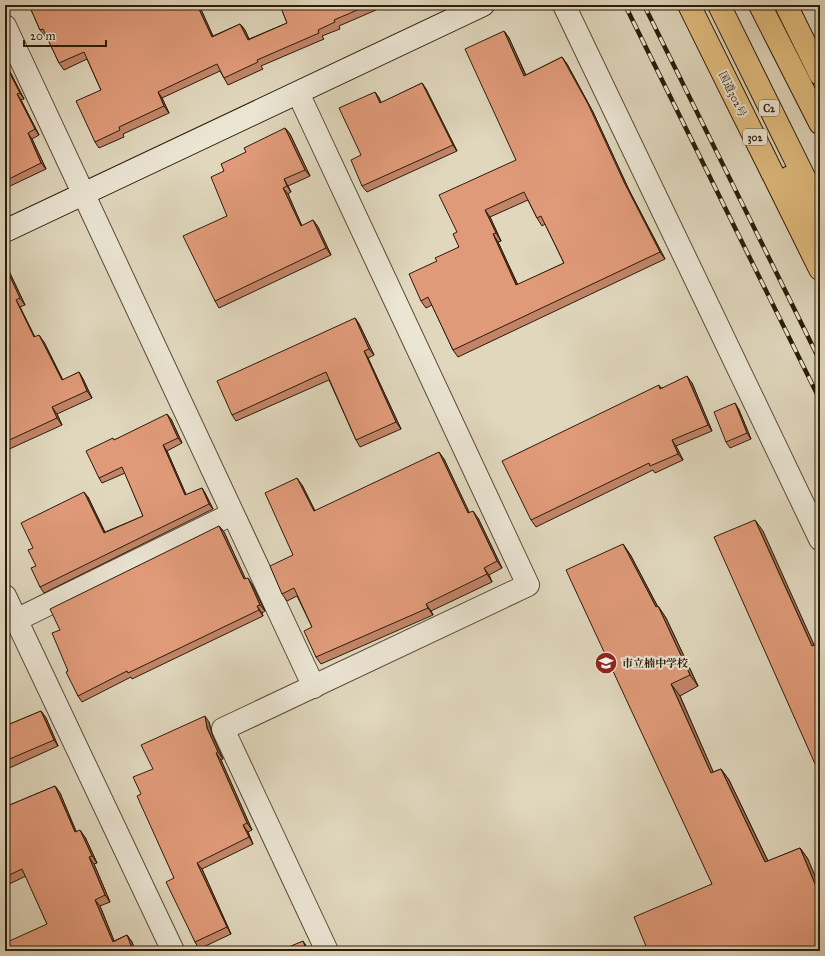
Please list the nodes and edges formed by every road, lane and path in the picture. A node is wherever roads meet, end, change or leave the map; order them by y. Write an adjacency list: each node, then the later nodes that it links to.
1 (483, 5): 11 (street)
2 (564, 5): 19 (street)
3 (690, 5): 15 (highway); 17 (highway, 国道302号 / 302)
4 (718, 5): 14 (highway, C2)
5 (760, 5): 12 (highway)
6 (786, 5): 10 (highway)
7 (794, 5): 9 (highway)
8 (5, 26): 13 (street)
9 (820, 69)
10 (820, 74)
11 (298, 93): 13 (street); 22 (street)
12 (820, 123)
13 (84, 195): 16 (street); 18 (street)
14 (820, 210)
15 (820, 229)
16 (5, 231)
17 (820, 268)
18 (232, 514): 21 (street); 22 (street)
19 (820, 539)
20 (5, 596): 21 (street)
21 (16, 620): 23 (street)
22 (314, 687): 24 (street)
23 (173, 951)
24 (327, 951)

